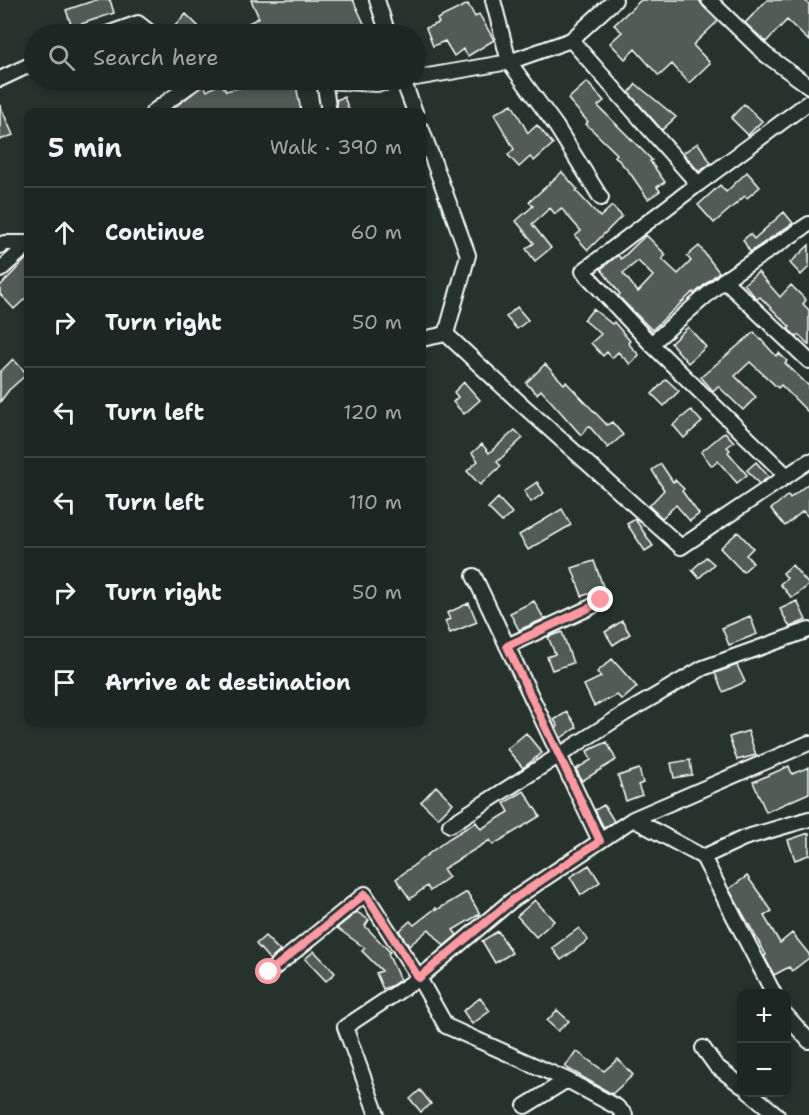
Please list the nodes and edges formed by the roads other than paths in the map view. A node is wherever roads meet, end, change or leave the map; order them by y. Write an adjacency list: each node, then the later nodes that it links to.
1 (377, 0): 5 (street)
2 (493, 0): 7 (street)
3 (615, 0): 6 (street)
4 (709, 0): 11 (street)
5 (385, 24)
6 (571, 40): 7 (street); 20 (street)
7 (509, 62): 9 (street); 21 (street)
8 (24, 68): 10 (street)
9 (426, 76)
10 (0, 79)
11 (809, 86)
12 (183, 90): 16 (street)
13 (324, 90): 17 (street)
14 (407, 90): 18 (street)
15 (809, 102): 20 (street)
16 (158, 108)
17 (328, 108)
18 (414, 108)
19 (426, 141): 28 (street)
20 (698, 184): 30 (street)
21 (601, 198)
22 (809, 224): 27 (street)
23 (24, 244): 24 (street)
24 (0, 246)
25 (24, 248): 26 (street)
26 (0, 270)
27 (724, 280): 30 (street); 31 (street)
28 (446, 334): 29 (street); 33 (street)
29 (426, 338)
30 (651, 344): 33 (street)
31 (809, 361)
32 (809, 461): 33 (street)
33 (787, 476)
34 (474, 576): 37 (street)
35 (601, 600): 37 (street)
36 (809, 630): 39 (street)
37 (507, 646): 39 (street)
38 (809, 743): 40 (street)
39 (560, 756): 42 (street); 43 (street)
40 (633, 819): 43 (street); 44 (street)
41 (809, 819): 44 (street)
42 (450, 825)
43 (600, 841): 46 (street)
44 (703, 857): 47 (street)
45 (269, 972): 46 (street)
46 (419, 978): 51 (street); 55 (street)
47 (772, 989)
48 (791, 1021): 49 (street)
49 (809, 1041)
50 (704, 1048): 52 (street)
51 (567, 1080): 54 (street); 56 (street)
52 (737, 1083)
53 (755, 1097): 57 (street)
54 (525, 1106)
55 (377, 1115)
56 (625, 1115)
57 (777, 1115)

